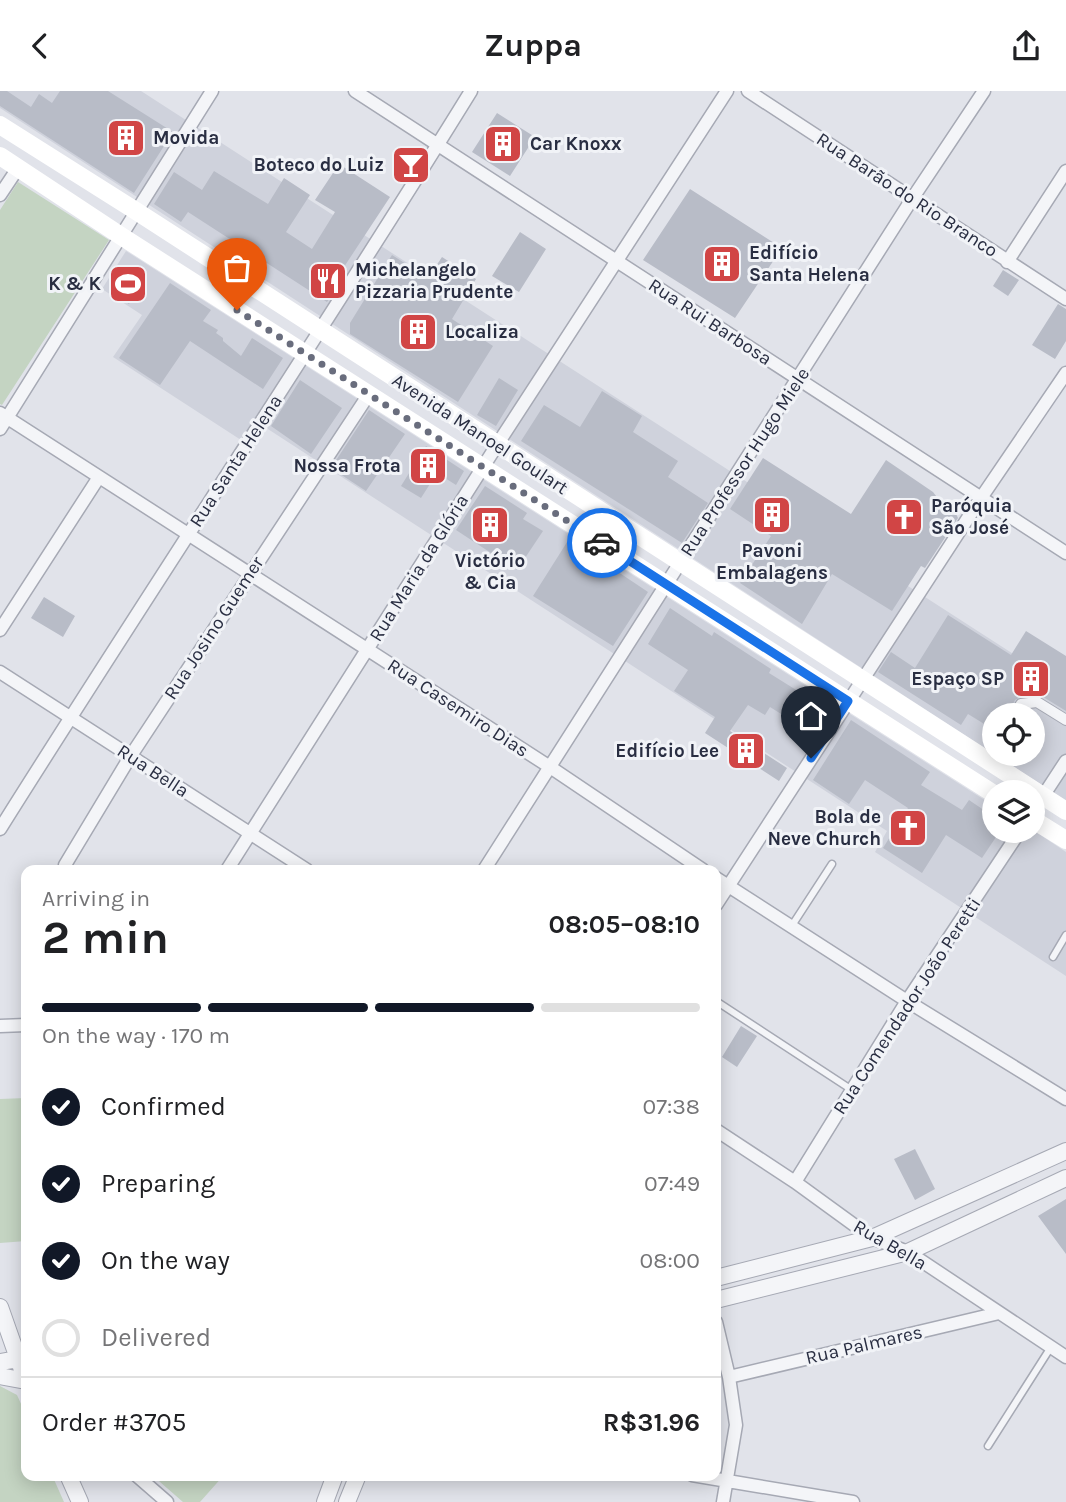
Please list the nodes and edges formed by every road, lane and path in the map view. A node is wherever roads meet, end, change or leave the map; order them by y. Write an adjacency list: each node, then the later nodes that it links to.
1 (212, 91): 14 (street)
2 (355, 91): 8 (street, Rua Rui Barbosa)
3 (471, 91): 8 (street, Rua Santa Helena)
4 (727, 91): 16 (street, Rua Maria da Glória)
5 (748, 91): 13 (street, Rua Barão do Rio Branco)
6 (984, 91): 13 (street, Rua Professor Hugo Miele)
7 (0, 125): 14 (main road, Avenida Manoel Goulart)
8 (438, 145): 16 (street, Rua Rui Barbosa); 19 (street, Rua Santa Helena)
9 (0, 156): 10 (main road, Avenida Manoel Goulart)
10 (18, 168): 12 (street); 15 (main road, Avenida Manoel Goulart)
11 (1066, 171): 17 (street)
12 (0, 195)
13 (912, 199): 17 (street, Rua Barão do Rio Branco); 22 (street, Rua Professor Hugo Miele)
14 (136, 211): 15 (street); 19 (main road, Avenida Manoel Goulart)
15 (121, 236): 20 (main road, Avenida Manoel Goulart); 24 (street)
16 (617, 261): 22 (street, Rua Rui Barbosa); 25 (street, Rua Maria da Glória)
17 (1007, 262): 18 (street, Rua Barão do Rio Branco)
18 (1066, 299)
19 (321, 331): 20 (street, Rua Santa Helena); 25 (main road, Avenida Manoel Goulart)
20 (306, 354): 23 (main road, Avenida Manoel Goulart); 29 (street, Rua Santa Helena)
21 (1066, 373): 28 (street)
22 (798, 379): 28 (street, Rua Rui Barbosa); 31 (street, Rua Professor Hugo Miele)
23 (369, 394): 26 (main road, Avenida Manoel Goulart); 32 (street, Rua Josino Guemer)
24 (2, 420): 27 (street, Rua Casemiro Dias)
25 (497, 445): 26 (street, Rua Maria da Glória); 31 (main road, Avenida Manoel Goulart)
26 (483, 467): 33 (main road, Avenida Manoel Goulart); 35 (street, Rua Maria da Glória)
27 (99, 477): 29 (street, Rua Casemiro Dias); 34 (street)
28 (981, 498): 30 (street, Rua Rui Barbosa); 37 (street)
29 (188, 534): 32 (street, Rua Casemiro Dias); 40 (street, Rua Santa Helena)
30 (1066, 553)
31 (680, 563): 33 (street, Rua Professor Hugo Miele); 37 (main road, Avenida Manoel Goulart)
32 (249, 574): 35 (street, Rua Casemiro Dias); 43 (street, Rua Josino Guemer)
33 (667, 585): 38 (main road, Avenida Manoel Goulart); 46 (street, Rua Professor Hugo Miele)
34 (0, 630)
35 (367, 650): 46 (street, Rua Casemiro Dias); 54 (street, Rua Maria da Glória)
36 (0, 672): 40 (street, Rua Bella)
37 (862, 680): 38 (street); 42 (main road, Avenida Manoel Goulart)
38 (848, 701): 48 (main road, Avenida Manoel Goulart); 64 (street)
39 (1045, 707): 41 (street)
40 (70, 718): 43 (street, Rua Bella); 53 (street, Rua Santa Helena)
41 (1066, 720)
42 (982, 748)
43 (130, 757): 54 (street, Rua Bella); 58 (street, Rua Josino Guemer)
44 (1066, 761): 49 (street)
45 (1006, 766): 47 (main road, Avenida Manoel Goulart)
46 (550, 767): 61 (street, Rua Professor Hugo Miele); 62 (street, Rua Casemiro Dias)
47 (1023, 780)
48 (982, 786)
49 (1045, 793)
50 (1045, 797): 51 (main road, Avenida Manoel Goulart)
51 (1066, 811)
52 (1045, 827): 55 (main road)
53 (0, 829)
54 (249, 834): 59 (street, Rua Maria da Glória); 60 (street, Rua Bella)
55 (1066, 840)
56 (1012, 843): 69 (street, Rua Comendador João Peretti)
57 (832, 864): 66 (lane)
58 (65, 865)
59 (230, 865)
60 (299, 865)
61 (487, 865)
62 (696, 865)
63 (721, 882): 64 (street)
64 (728, 886): 65 (street); 66 (street)
65 (721, 897)
66 (791, 927): 69 (street)
67 (1066, 935): 68 (lane)
68 (1053, 957)
69 (907, 1001): 73 (street, Rua Comendador João Peretti); 74 (street)
70 (721, 1004): 73 (lane)
71 (21, 1025): 72 (street)
72 (0, 1026)
73 (852, 1090): 78 (street, Rua Comendador João Peretti)
74 (1066, 1099)
75 (721, 1133): 78 (street, Rua Bella)
76 (1066, 1150): 79 (street)
77 (1066, 1178): 80 (street)
78 (796, 1182): 79 (street, Rua Bella)
79 (872, 1238): 80 (street, Rua Bella); 81 (street)
80 (908, 1252): 82 (street); 84 (street, Rua Bella)
81 (721, 1277)
82 (721, 1299)
83 (0, 1307): 88 (street)
84 (999, 1313): 87 (street, Rua Bella); 93 (street, Rua Palmares)
85 (721, 1343): 93 (street)
86 (0, 1344): 88 (street)
87 (1051, 1347): 89 (street, Rua Bella); 95 (lane)
88 (17, 1356): 90 (street); 91 (street)
89 (1066, 1357)
90 (0, 1362)
91 (21, 1367)
92 (0, 1376): 94 (street)
93 (729, 1377): 101 (street)
94 (21, 1380)
95 (988, 1445)
96 (721, 1480): 101 (street)
97 (71, 1481): 102 (street)
98 (143, 1481): 103 (street)
99 (333, 1481): 104 (street)
100 (356, 1481): 105 (street)
101 (726, 1481): 106 (street); 107 (street)
102 (80, 1502)
103 (167, 1502)
104 (325, 1502)
105 (347, 1502)
106 (723, 1502)
107 (853, 1502)

